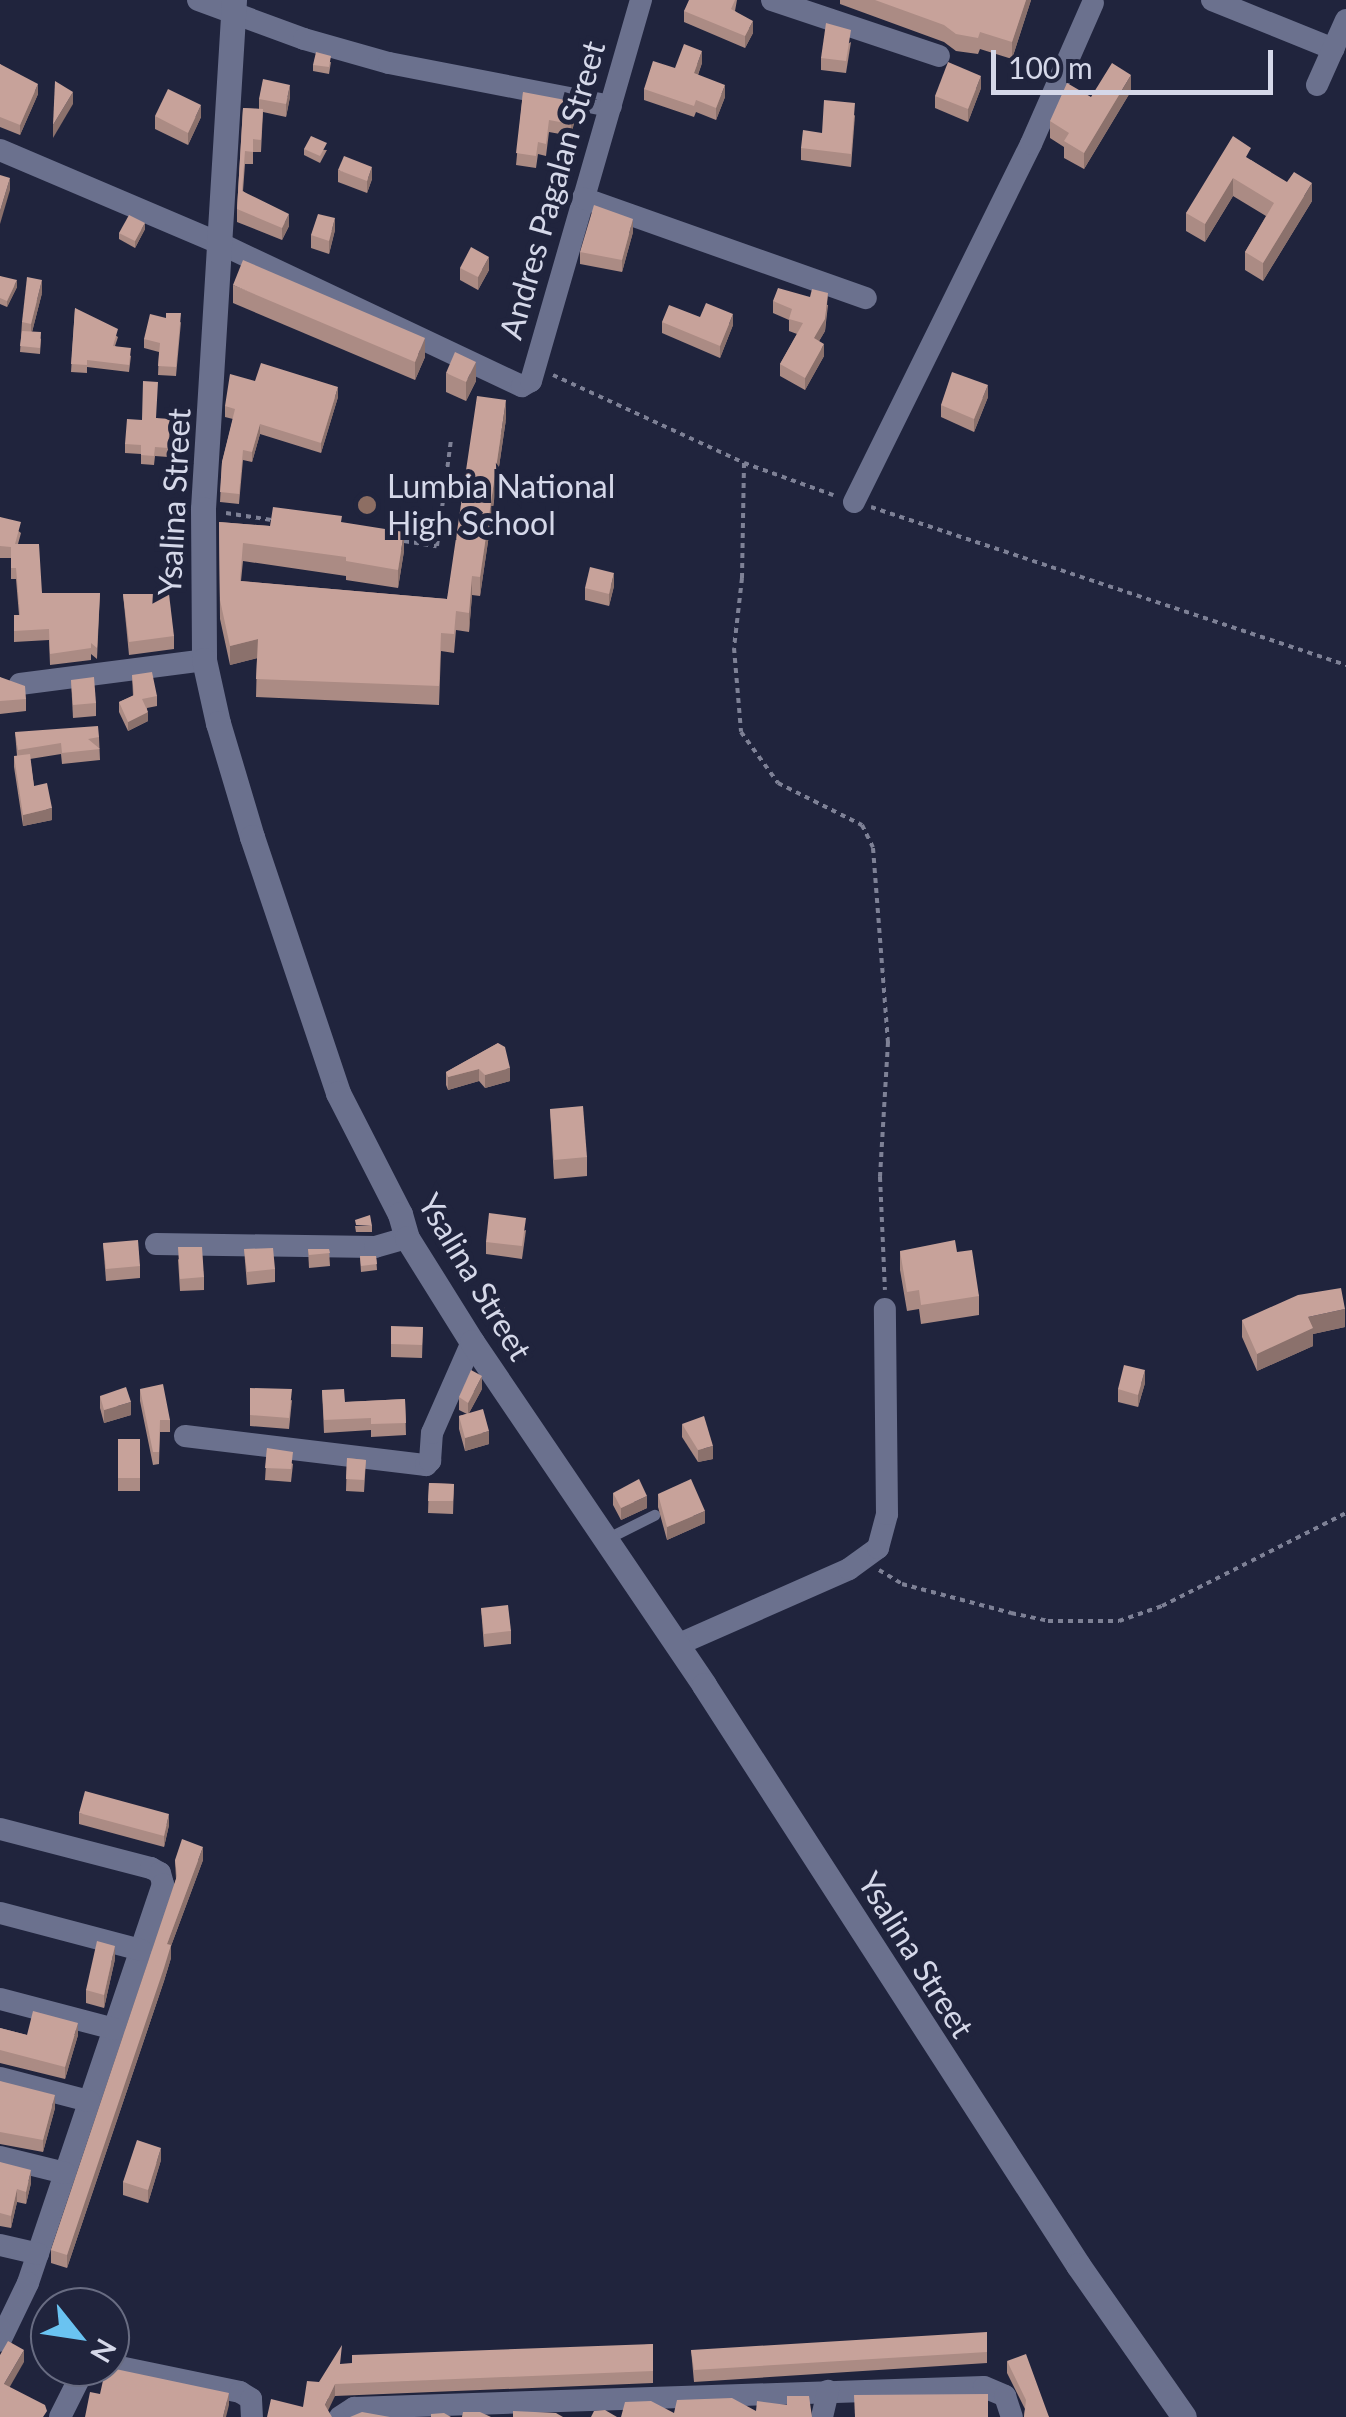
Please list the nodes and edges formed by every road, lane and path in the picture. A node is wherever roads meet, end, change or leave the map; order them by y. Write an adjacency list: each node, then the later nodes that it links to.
1 (198, 0): 6 (street)
2 (641, 0): 11 (street, Andres Pagalan Street)
3 (772, 0): 9 (street)
4 (1212, 0): 8 (street)
5 (1094, 1): 19 (street)
6 (234, 7): 11 (street); 14 (street, Ysalina Street)
7 (1346, 20): 8 (street)
8 (1333, 49): 10 (street)
9 (939, 56)
10 (1317, 84)
11 (611, 106): 13 (street, Andres Pagalan Street)
12 (0, 150): 14 (street)
13 (584, 198): 15 (street); 16 (street, Andres Pagalan Street)
14 (221, 244): 16 (street, Andres Pagalan Street); 20 (street, Ysalina Street)
15 (866, 298)
16 (535, 366): 18 (path)
17 (451, 440): 22 (path)
18 (744, 464): 19 (path); 28 (path)
19 (854, 502): 24 (path)
20 (203, 510): 21 (path); 23 (street, Ysalina Street)
21 (276, 520)
22 (402, 540)
23 (204, 660): 25 (street); 26 (street, Ysalina Street)
24 (1346, 665)
25 (20, 684)
26 (407, 1238): 27 (street); 29 (street, Ysalina Street)
27 (156, 1244)
28 (886, 1309): 34 (street)
29 (472, 1342): 30 (street); 33 (street, Ysalina Street)
30 (186, 1436)
31 (1346, 1513): 34 (path)
32 (654, 1515): 33 (lane)
33 (606, 1539): 35 (street, Ysalina Street)
34 (868, 1557): 35 (street)
35 (677, 1646): 61 (street, Ysalina Street)
36 (0, 1829): 38 (street)
37 (0, 1913): 38 (street)
38 (140, 1950): 40 (street)
39 (0, 1999): 40 (street)
40 (114, 2029): 42 (street)
41 (0, 2078): 42 (street)
42 (89, 2101): 44 (street)
43 (0, 2157): 44 (street)
44 (65, 2173): 46 (street)
45 (0, 2244): 46 (street)
46 (38, 2254): 47 (street)
47 (0, 2341)
48 (130, 2370): 57 (street)
49 (75, 2387): 56 (street)
50 (828, 2391): 51 (street); 59 (street); 60 (street)
51 (747, 2406): 52 (street)
52 (669, 2407): 53 (street)
53 (584, 2409): 54 (street)
54 (502, 2411): 55 (street)
55 (425, 2412): 58 (street)
56 (60, 2417)
57 (252, 2417)
58 (340, 2417)
59 (822, 2417)
60 (1012, 2417)
61 (1184, 2417)

